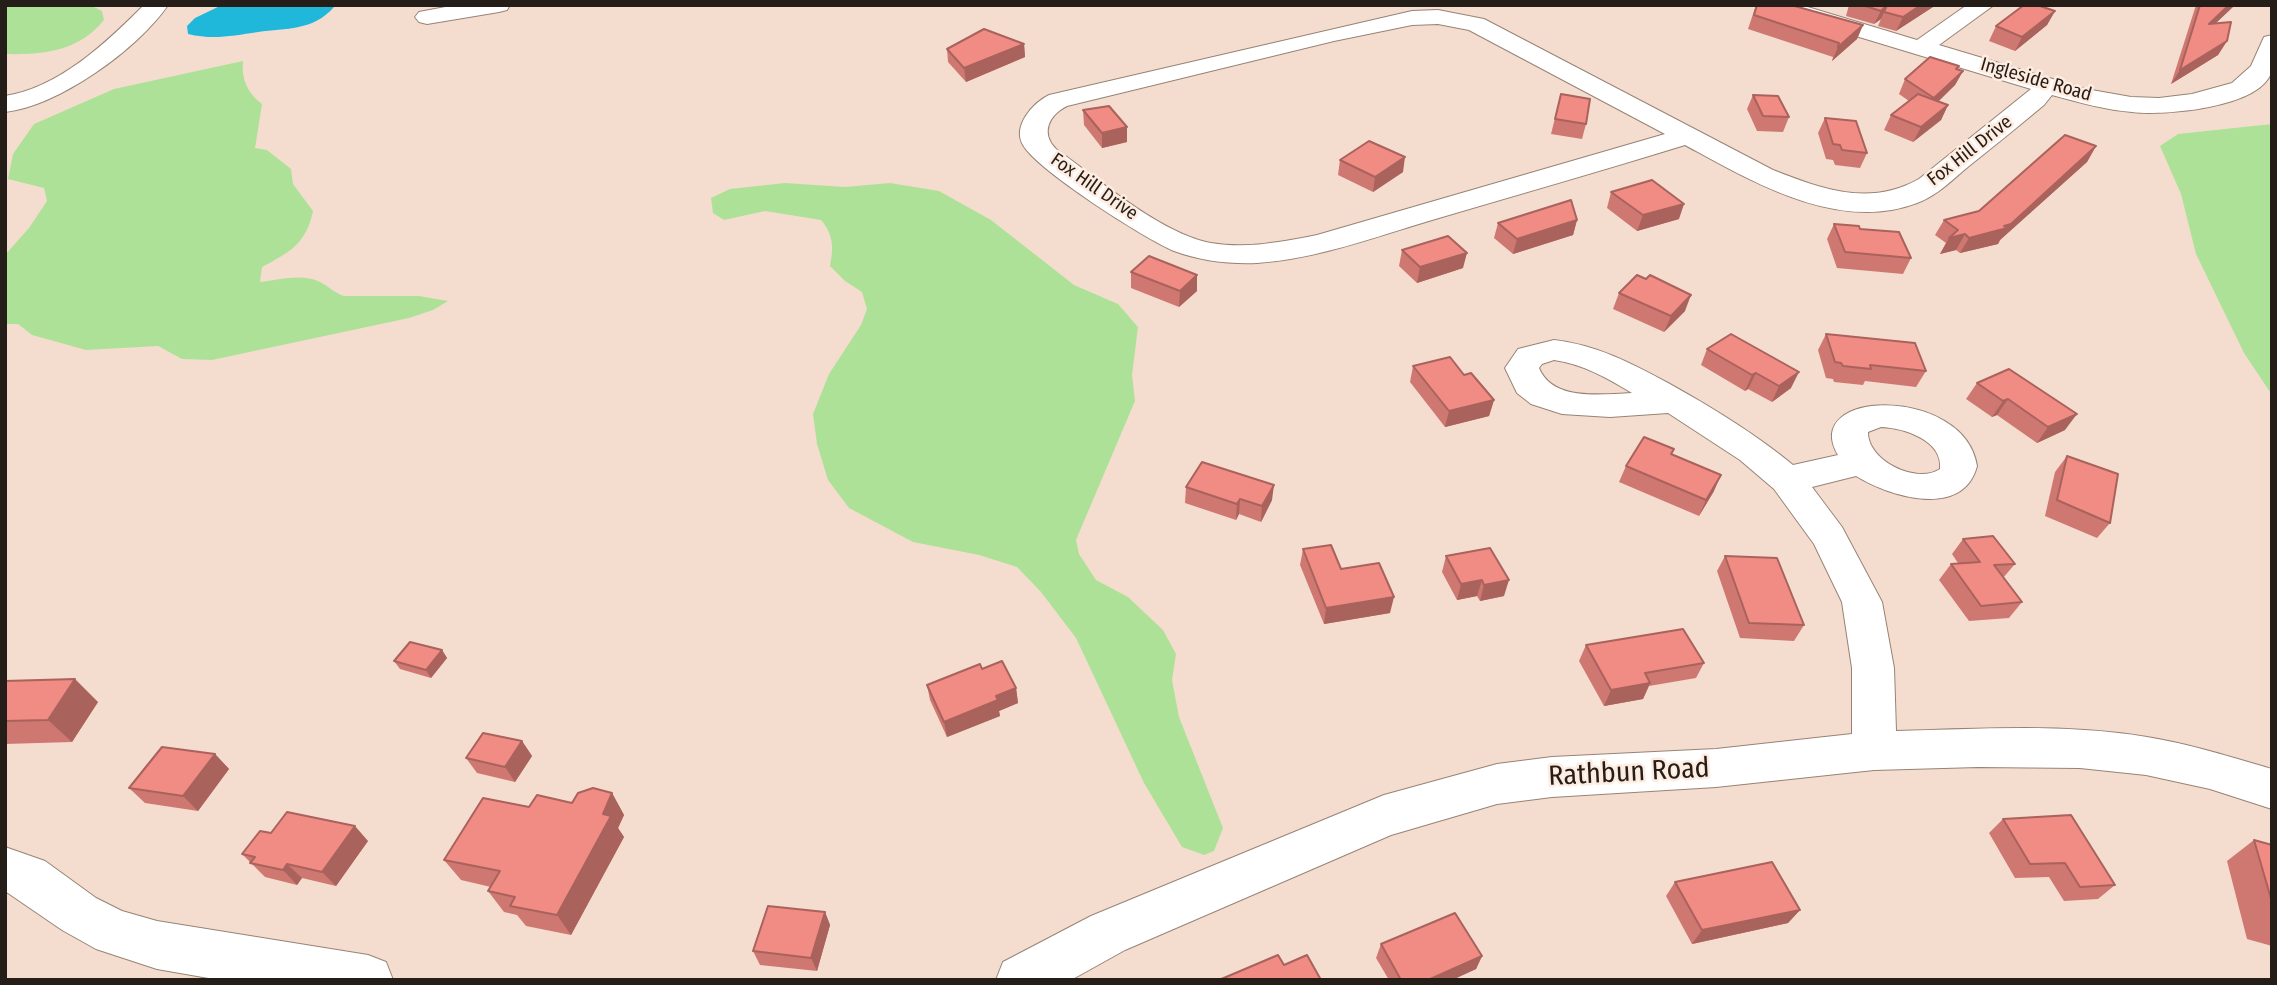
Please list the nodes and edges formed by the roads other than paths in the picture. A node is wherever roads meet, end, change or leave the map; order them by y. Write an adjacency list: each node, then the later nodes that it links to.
1 (158, 5): 9 (street)
2 (499, 5): 5 (street)
3 (1778, 5): 7 (street, Ingleside Road)
4 (1983, 5): 7 (street)
5 (428, 17)
6 (2272, 42): 8 (street, Ingleside Road)
7 (1922, 48): 8 (street, Ingleside Road)
8 (2048, 84): 10 (street, Fox Hill Drive)
9 (6, 108)
10 (1687, 136): 10 (street, Fox Hill Drive)
11 (1672, 401): 13 (street)
12 (1861, 461): 13 (street)
13 (1787, 480): 14 (street)
14 (1874, 751): 15 (street, Rathbun Road); 18 (street, Rathbun Road)
15 (2272, 789)
16 (5, 869): 17 (street)
17 (368, 980)
18 (1021, 980)

